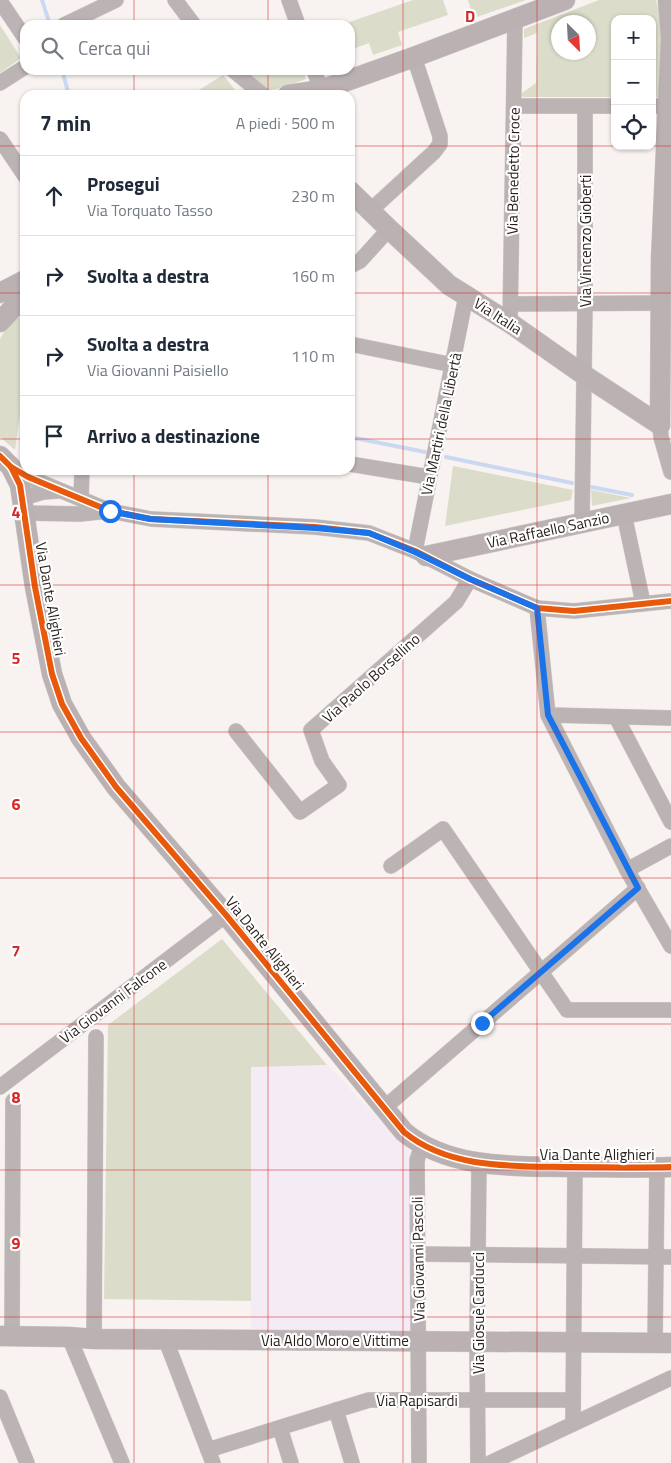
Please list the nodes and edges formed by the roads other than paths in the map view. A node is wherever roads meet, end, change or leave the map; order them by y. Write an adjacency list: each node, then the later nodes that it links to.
1 (116, 0): 8 (street)
2 (175, 0): 9 (street)
3 (289, 0): 10 (street)
4 (668, 0): 12 (street)
5 (0, 1): 11 (street)
6 (552, 2): 7 (street)
7 (515, 19): 13 (street); 23 (street, Via Benedetto Croce)
8 (74, 20)
9 (190, 20)
10 (296, 20)
11 (20, 31)
12 (671, 38): 26 (street)
13 (414, 58): 22 (street); 31 (street)
14 (20, 70): 18 (street)
15 (236, 75): 19 (street)
16 (239, 75): 20 (street)
17 (315, 75): 21 (street)
18 (0, 84)
19 (244, 90)
20 (257, 90)
21 (317, 90)
22 (323, 90)
23 (514, 106): 24 (street); 41 (street, Via Benedetto Croce)
24 (585, 106): 25 (street); 40 (street, Via Vincenzo Gioberti)
25 (611, 106)
26 (660, 106): 29 (street)
27 (0, 139): 28 (street)
28 (20, 169)
29 (668, 170): 33 (street)
30 (355, 196): 31 (street, Via Italia)
31 (370, 211): 32 (street, Via Italia)
32 (388, 229): 34 (street); 37 (street, Via Italia)
33 (666, 260): 39 (street)
34 (355, 264)
35 (20, 283): 36 (street)
36 (0, 293)
37 (466, 296): 41 (street, Via Italia); 45 (street, Via Martiri della Libertà)
38 (20, 300): 42 (street)
39 (661, 303): 40 (street); 44 (street)
40 (585, 304): 41 (street); 46 (street, Via Vincenzo Gioberti)
41 (510, 313): 46 (street, Via Italia)
42 (0, 322)
43 (355, 345): 45 (street)
44 (666, 358): 47 (street)
45 (453, 365): 54 (street, Via Martiri della Libertà)
46 (584, 375): 47 (street, Via Italia); 61 (street, Via Vincenzo Gioberti)
47 (664, 434): 51 (street)
48 (6, 462): 50 (street); 58 (street, Via Dante Alighieri)
49 (355, 465): 54 (street)
50 (20, 472)
51 (671, 472)
52 (25, 475): 55 (street)
53 (82, 475): 56 (street)
54 (430, 477): 62 (street, Via Martiri della Libertà)
55 (60, 491): 56 (street); 58 (street)
56 (81, 498): 59 (street)
57 (671, 504): 60 (street, Via Raffaello Sanzio)
58 (24, 506): 59 (street); 76 (street, Via Dante Alighieri)
59 (110, 511): 62 (street)
60 (624, 514): 61 (street, Via Raffaello Sanzio); 65 (street)
61 (582, 522): 62 (street, Via Raffaello Sanzio)
62 (420, 554): 63 (street)
63 (470, 579): 66 (street); 70 (street, Via Paolo Borsellino)
64 (671, 600): 65 (street)
65 (643, 604): 66 (street)
66 (537, 608): 67 (street)
67 (548, 715): 68 (street); 74 (street)
68 (616, 717): 69 (street); 71 (street)
69 (671, 718)
70 (236, 731)
71 (671, 822)
72 (671, 846): 74 (street)
73 (391, 866): 78 (street)
74 (627, 870): 75 (street)
75 (638, 888): 77 (street); 78 (street)
76 (226, 915): 81 (street, Via Giovanni Falcone); 83 (street, Via Dante Alighieri)
77 (671, 946)
78 (542, 971): 79 (street); 83 (street)
79 (671, 1010)
80 (96, 1037): 96 (street)
81 (0, 1087)
82 (13, 1101): 93 (street)
83 (383, 1109): 84 (street, Via Dante Alighieri)
84 (422, 1145): 85 (street, Via Dante Alighieri); 88 (street, Via Giovanni Pascoli)
85 (479, 1163): 86 (street, Via Dante Alighieri); 89 (street, Via Giosuè Carducci)
86 (575, 1167): 87 (street, Via Dante Alighieri); 90 (street)
87 (664, 1167): 91 (street)
88 (418, 1254): 89 (street); 97 (street, Via Giovanni Pascoli)
89 (478, 1255): 90 (street); 98 (street, Via Giosuè Carducci)
90 (573, 1256): 91 (street); 99 (street)
91 (656, 1257): 92 (street); 100 (street)
92 (671, 1257)
93 (6, 1336): 94 (street, Via Aldo Moro e Vittime)
94 (69, 1336): 96 (street, Via Aldo Moro e Vittime); 111 (street)
95 (165, 1338): 96 (street, Via Aldo Moro e Vittime); 97 (street, Via Aldo Moro e Vittime); 109 (street)
96 (94, 1339)
97 (419, 1340): 98 (street, Via Aldo Moro e Vittime); 103 (street, Via Giovanni Pascoli)
98 (477, 1341): 99 (street, Via Aldo Moro e Vittime); 104 (street, Via Giosuè Carducci)
99 (573, 1342): 100 (street, Via Aldo Moro e Vittime); 105 (street)
100 (663, 1343)
101 (671, 1378): 107 (street)
102 (0, 1397): 110 (street)
103 (419, 1400): 104 (street, Via Rapisardi); 106 (street, Via Rapisardi); 114 (street, Via Giovanni Pascoli)
104 (478, 1400): 105 (street, Via Rapisardi); 115 (street, Via Giosuè Carducci)
105 (573, 1400): 107 (street)
106 (336, 1410): 108 (street, Via Rapisardi); 113 (street)
107 (573, 1424): 116 (street)
108 (280, 1428): 109 (street, Via Rapisardi); 112 (street)
109 (210, 1457)
110 (27, 1463)
111 (122, 1463)
112 (291, 1463)
113 (352, 1463)
114 (419, 1463)
115 (478, 1463)
116 (490, 1463)

